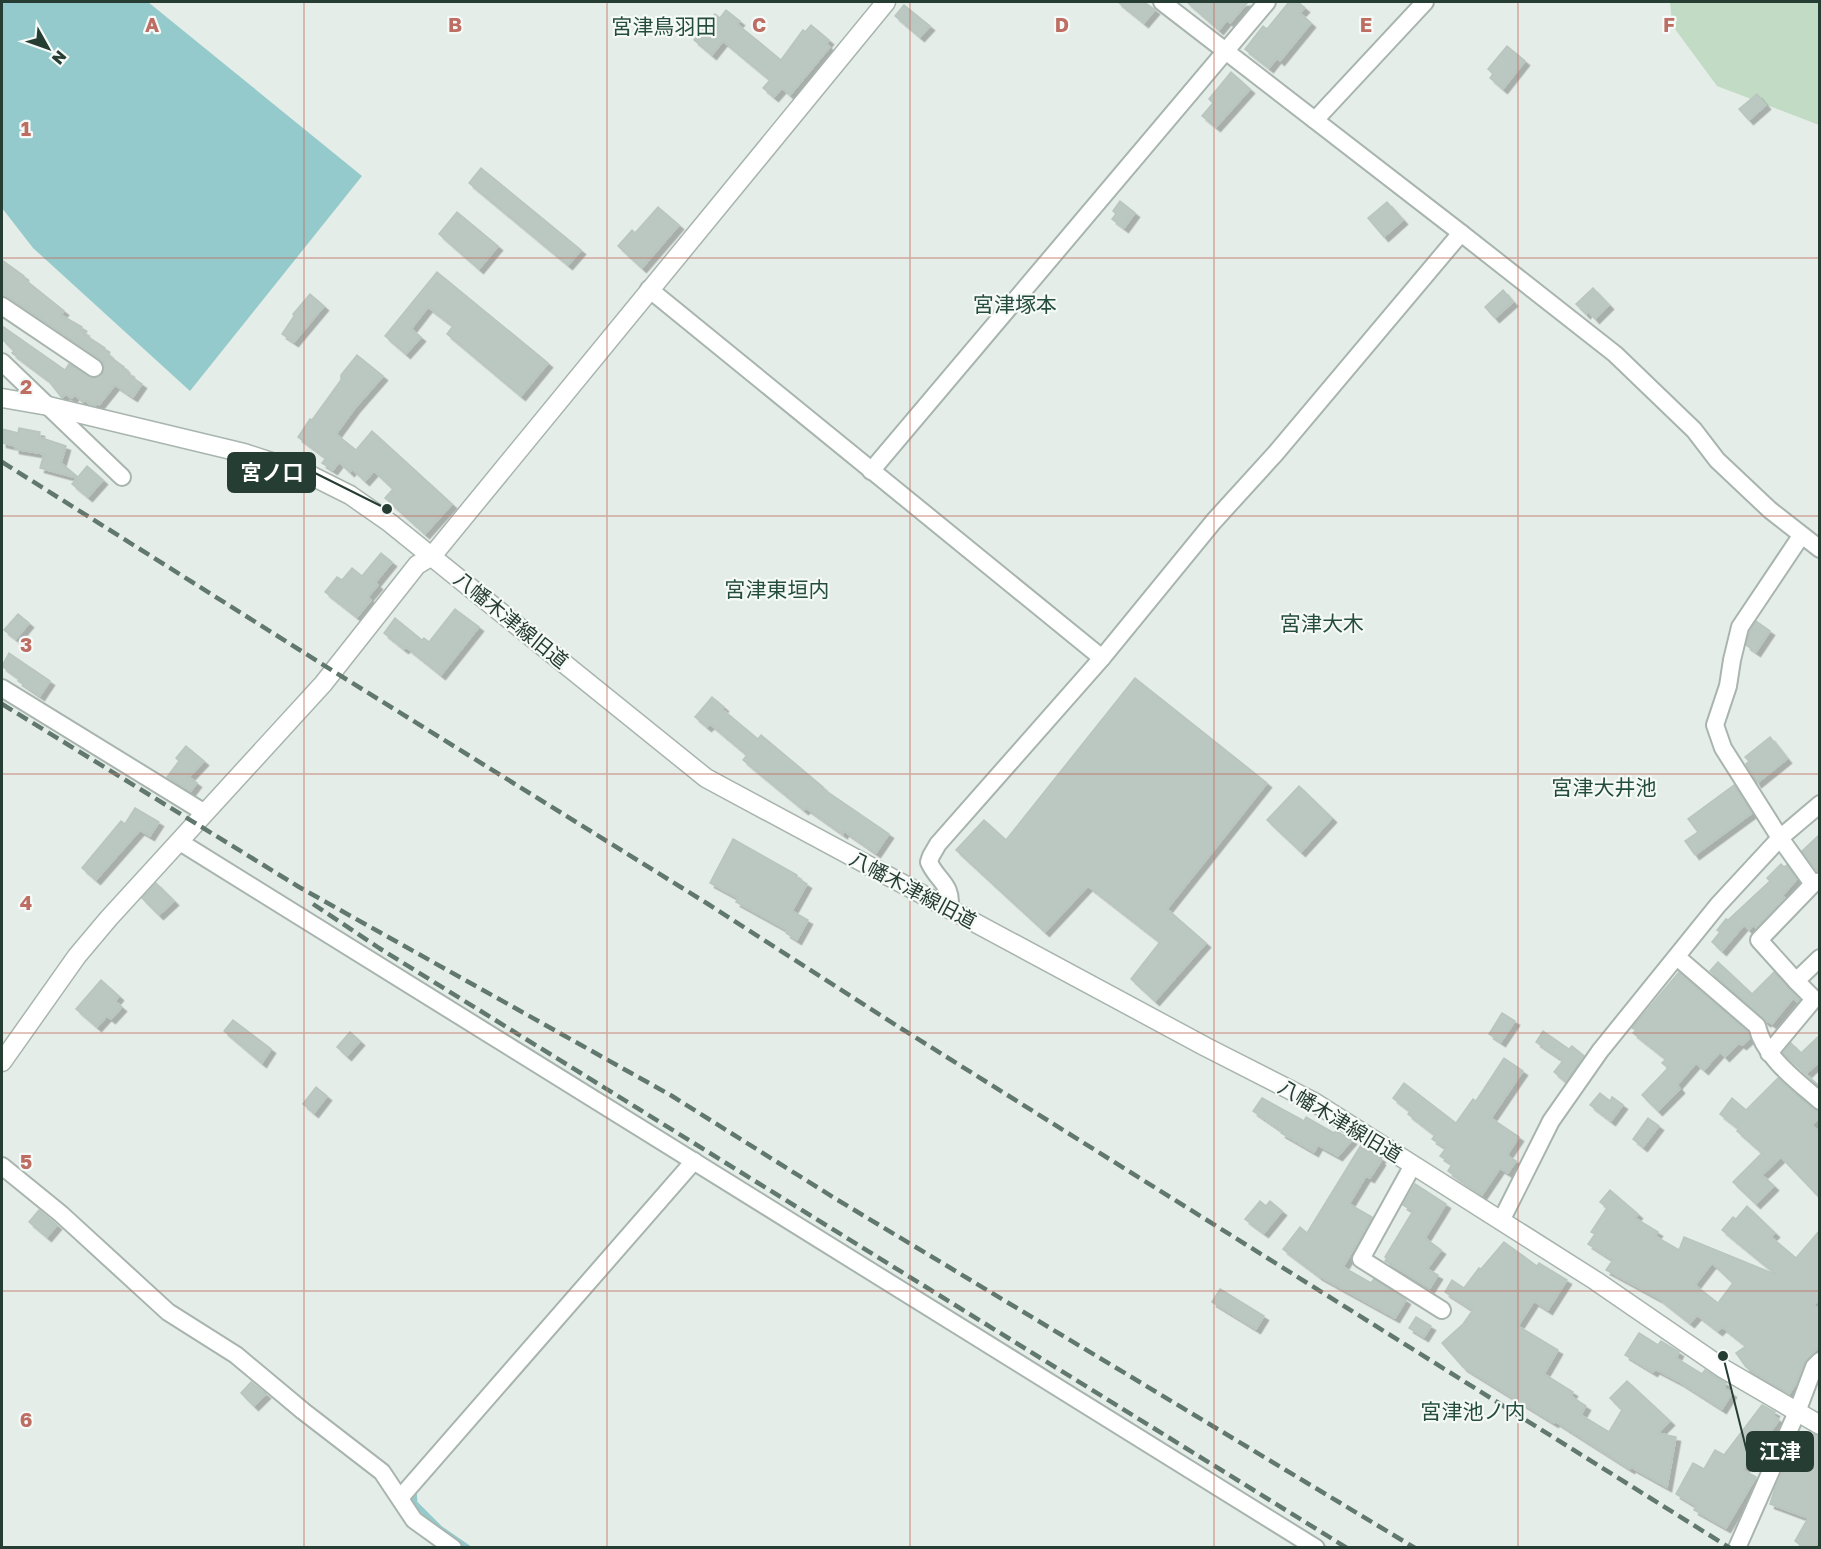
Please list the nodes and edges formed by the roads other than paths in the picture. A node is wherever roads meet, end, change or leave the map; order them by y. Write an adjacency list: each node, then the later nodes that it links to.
1 (886, 2): 8 (street)
2 (1162, 2): 5 (street)
3 (1267, 2): 5 (street)
4 (1425, 2): 6 (street)
5 (1225, 50): 6 (street); 14 (street)
6 (1315, 120): 7 (street)
7 (1461, 233): 16 (street); 19 (street)
8 (649, 289): 14 (street); 18 (street)
9 (2, 306): 11 (street)
10 (2, 362): 13 (street)
11 (94, 368)
12 (2, 398): 13 (street, 八幡木津線旧道)
13 (48, 406): 15 (street); 18 (street, 八幡木津線旧道)
14 (871, 471): 19 (street)
15 (122, 477)
16 (1801, 536): 17 (street); 23 (street)
17 (1820, 549)
18 (432, 556): 22 (street); 26 (street, 八幡木津線旧道)
19 (1102, 658): 26 (street)
20 (2, 688): 22 (street)
21 (1820, 804): 23 (street)
22 (205, 813): 24 (street)
23 (1780, 838): 25 (street); 27 (street)
24 (180, 842): 31 (street); 33 (street)
25 (1816, 883): 29 (street)
26 (949, 909): 34 (street, 八幡木津線旧道)
27 (1677, 957): 30 (street); 36 (street)
28 (1820, 958): 29 (street)
29 (1796, 981): 30 (street)
30 (1769, 1053): 32 (street)
31 (2, 1062)
32 (1820, 1101)
33 (694, 1161): 41 (street); 43 (street)
34 (1413, 1165): 36 (street, 八幡木津線旧道); 37 (street)
35 (2, 1166): 41 (street)
36 (1501, 1221): 39 (street, 八幡木津線旧道)
37 (1442, 1310)
38 (1820, 1361): 39 (street)
39 (1797, 1412): 40 (street, 八幡木津線旧道); 44 (street)
40 (1820, 1425)
41 (400, 1498): 42 (street)
42 (453, 1548)
43 (1316, 1548)
44 (1737, 1548)

